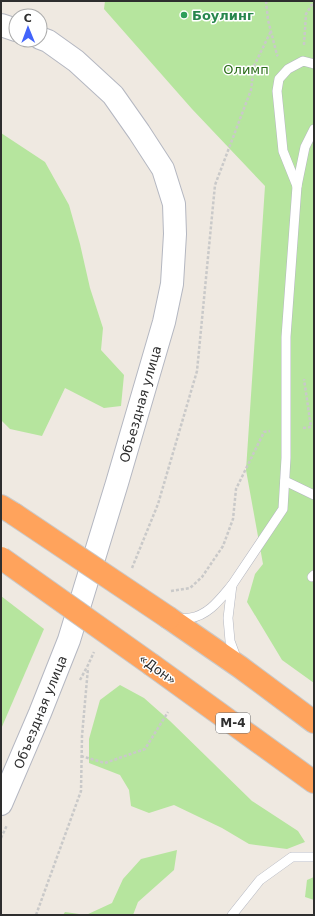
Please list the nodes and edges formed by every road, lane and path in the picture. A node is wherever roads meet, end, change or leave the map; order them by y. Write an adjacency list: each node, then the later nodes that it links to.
1 (266, 1): 3 (path)
2 (314, 1): 5 (path)
3 (271, 31): 7 (path); 14 (path)
4 (48, 41): 25 (main road, Объездная улица)
5 (304, 46)
6 (314, 64): 7 (lane)
7 (288, 69): 9 (lane)
8 (314, 129): 9 (lane)
9 (297, 186): 10 (lane)
10 (285, 481): 11 (lane); 15 (lane)
11 (314, 495)
12 (7, 510): 16 (highway, bridge)
13 (1, 558): 24 (highway, «Дон» / М-4, bridge)
14 (130, 573)
15 (232, 585): 16 (lane); 19 (lane)
16 (169, 618): 19 (highway)
17 (94, 651): 18 (path)
18 (88, 665): 20 (path); 23 (path)
19 (240, 667): 22 (highway)
20 (76, 685)
21 (168, 712): 23 (path)
22 (314, 722)
23 (82, 756): 28 (path)
24 (314, 782)
25 (4, 814): 26 (path)
26 (1, 838)
27 (314, 857): 29 (lane)
28 (36, 915)
29 (232, 915)

